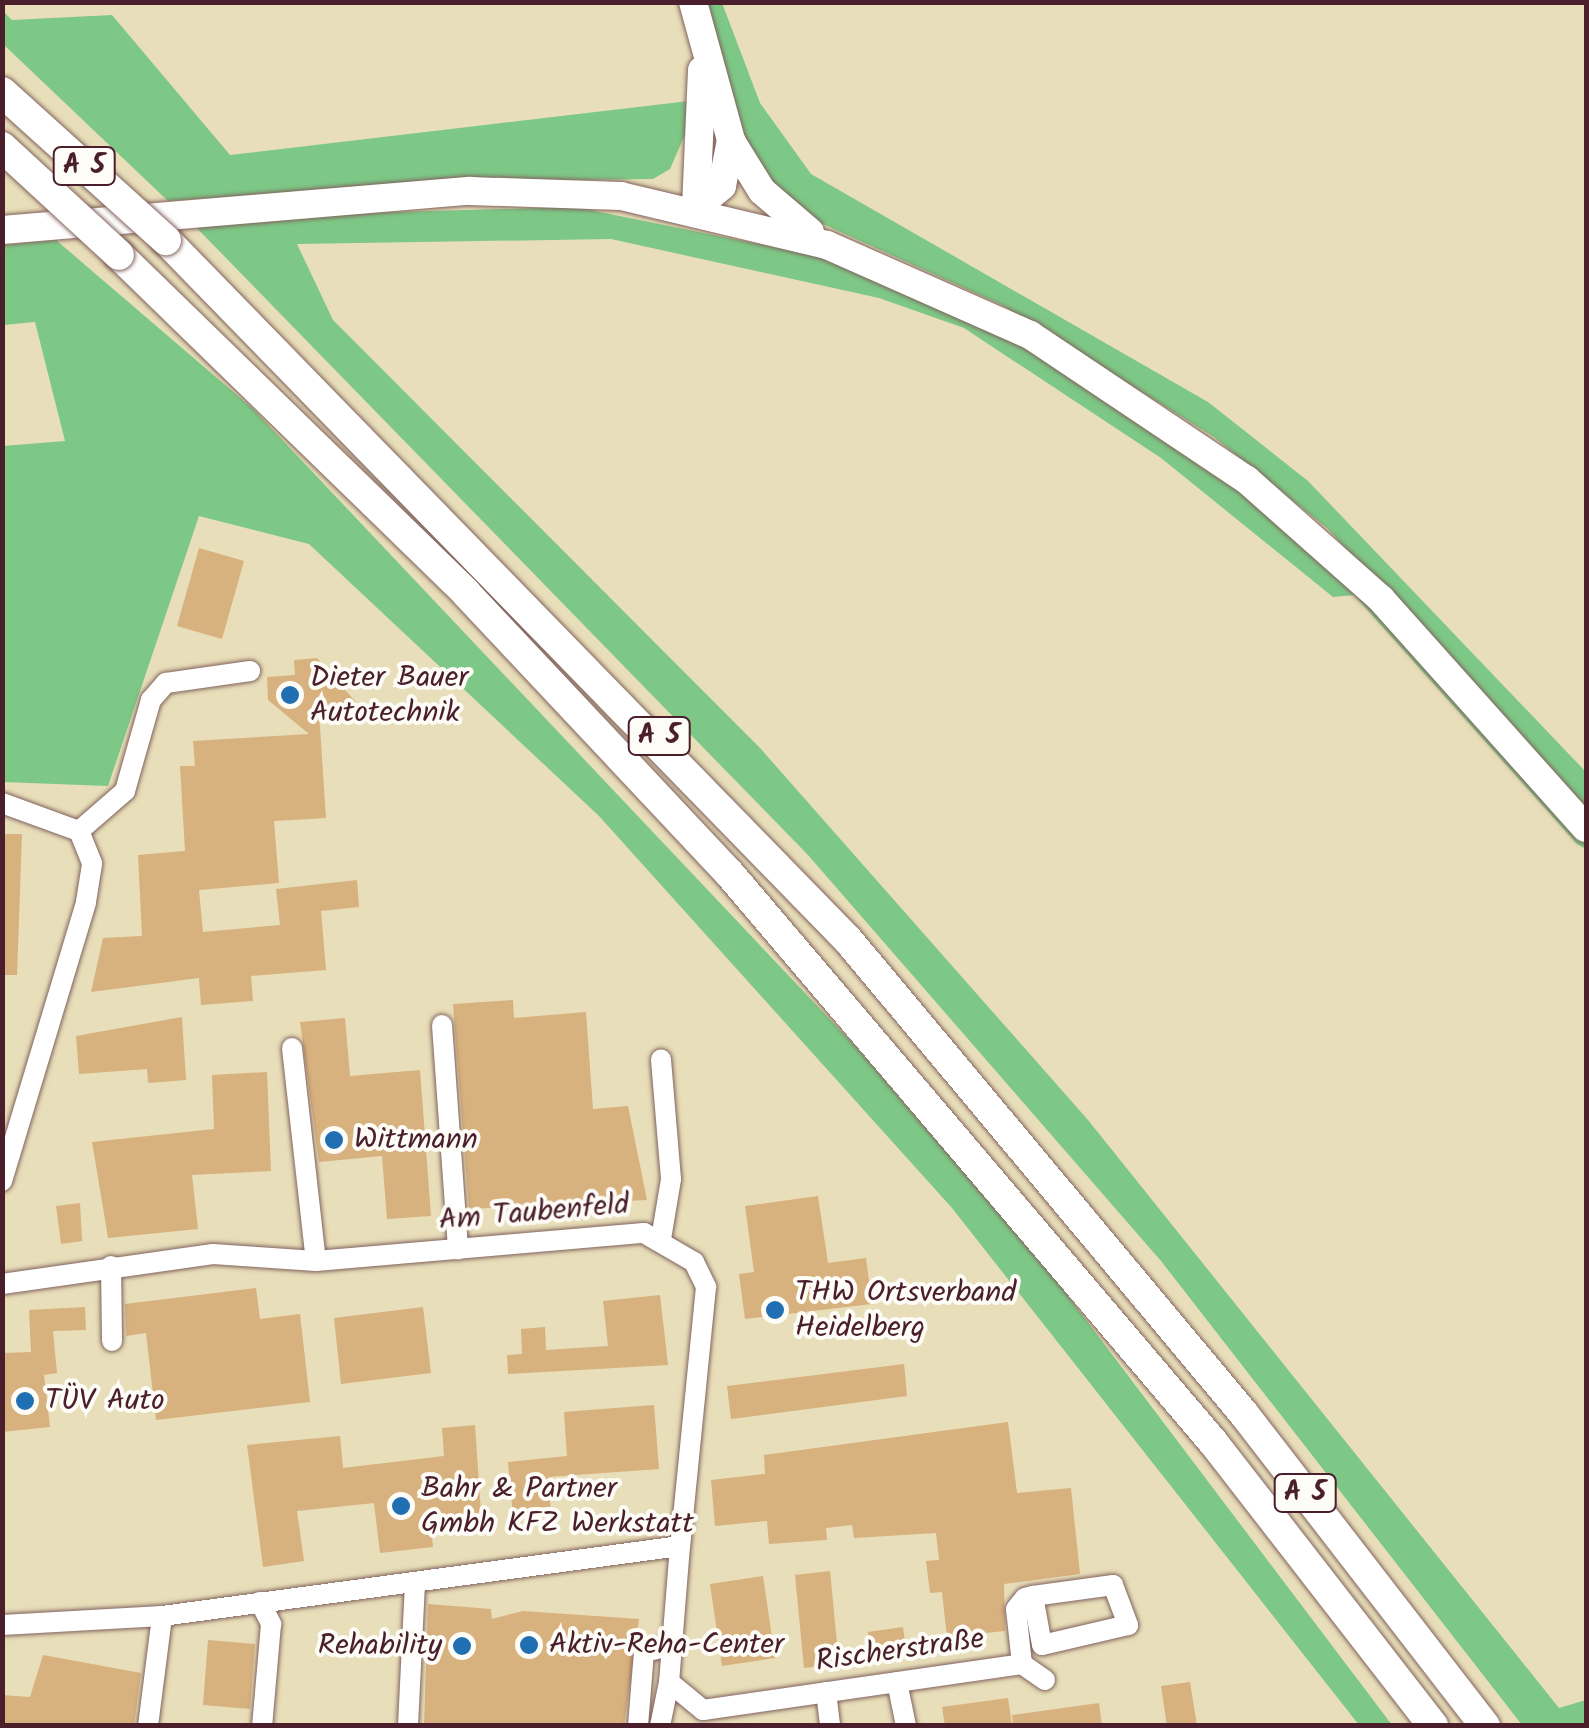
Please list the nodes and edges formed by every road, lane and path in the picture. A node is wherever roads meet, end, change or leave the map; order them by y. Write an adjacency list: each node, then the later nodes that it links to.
1 (693, 2): 2 (main road)
2 (702, 43): 4 (main road); 6 (main road)
3 (2, 92): 45 (highway, A 5, bridge)
4 (731, 140): 8 (main road); 10 (main road)
5 (2, 147): 44 (highway, A 5, bridge)
6 (693, 147): 7 (main road); 8 (main road)
7 (621, 196): 8 (main road); 9 (main road)
8 (696, 208): 10 (main road)
9 (2, 230)
10 (827, 245): 13 (main road)
11 (250, 671): 14 (street)
12 (2, 803): 14 (street)
13 (1586, 828)
14 (79, 832): 18 (street)
15 (442, 1025): 20 (street)
16 (292, 1048): 21 (street)
17 (661, 1060): 19 (street)
18 (2, 1181)
19 (661, 1240): 20 (street, Am Taubenfeld); 25 (street, Am Taubenfeld)
20 (458, 1249): 21 (street, Am Taubenfeld)
21 (316, 1262): 22 (street, Am Taubenfeld)
22 (111, 1266): 23 (street, Am Taubenfeld); 24 (street)
23 (2, 1284)
24 (112, 1340)
25 (680, 1546): 26 (street); 31 (street)
26 (415, 1582): 28 (street); 39 (street)
27 (1033, 1596): 27 (street); 32 (street)
28 (260, 1602): 29 (street); 38 (street)
29 (162, 1616): 30 (street); 37 (street)
30 (2, 1625)
31 (666, 1647): 34 (street); 40 (street)
32 (1022, 1664): 33 (street, Rischerstraße); 35 (street, Rischerstraße)
33 (1045, 1680)
34 (669, 1682): 36 (street, Rischerstraße); 41 (street)
35 (897, 1682): 36 (street, Rischerstraße); 43 (street)
36 (826, 1692): 42 (street)
37 (148, 1726)
38 (262, 1726)
39 (408, 1726)
40 (638, 1726)
41 (660, 1726)
42 (830, 1726)
43 (906, 1726)
44 (1433, 1726)
45 (1485, 1726)

